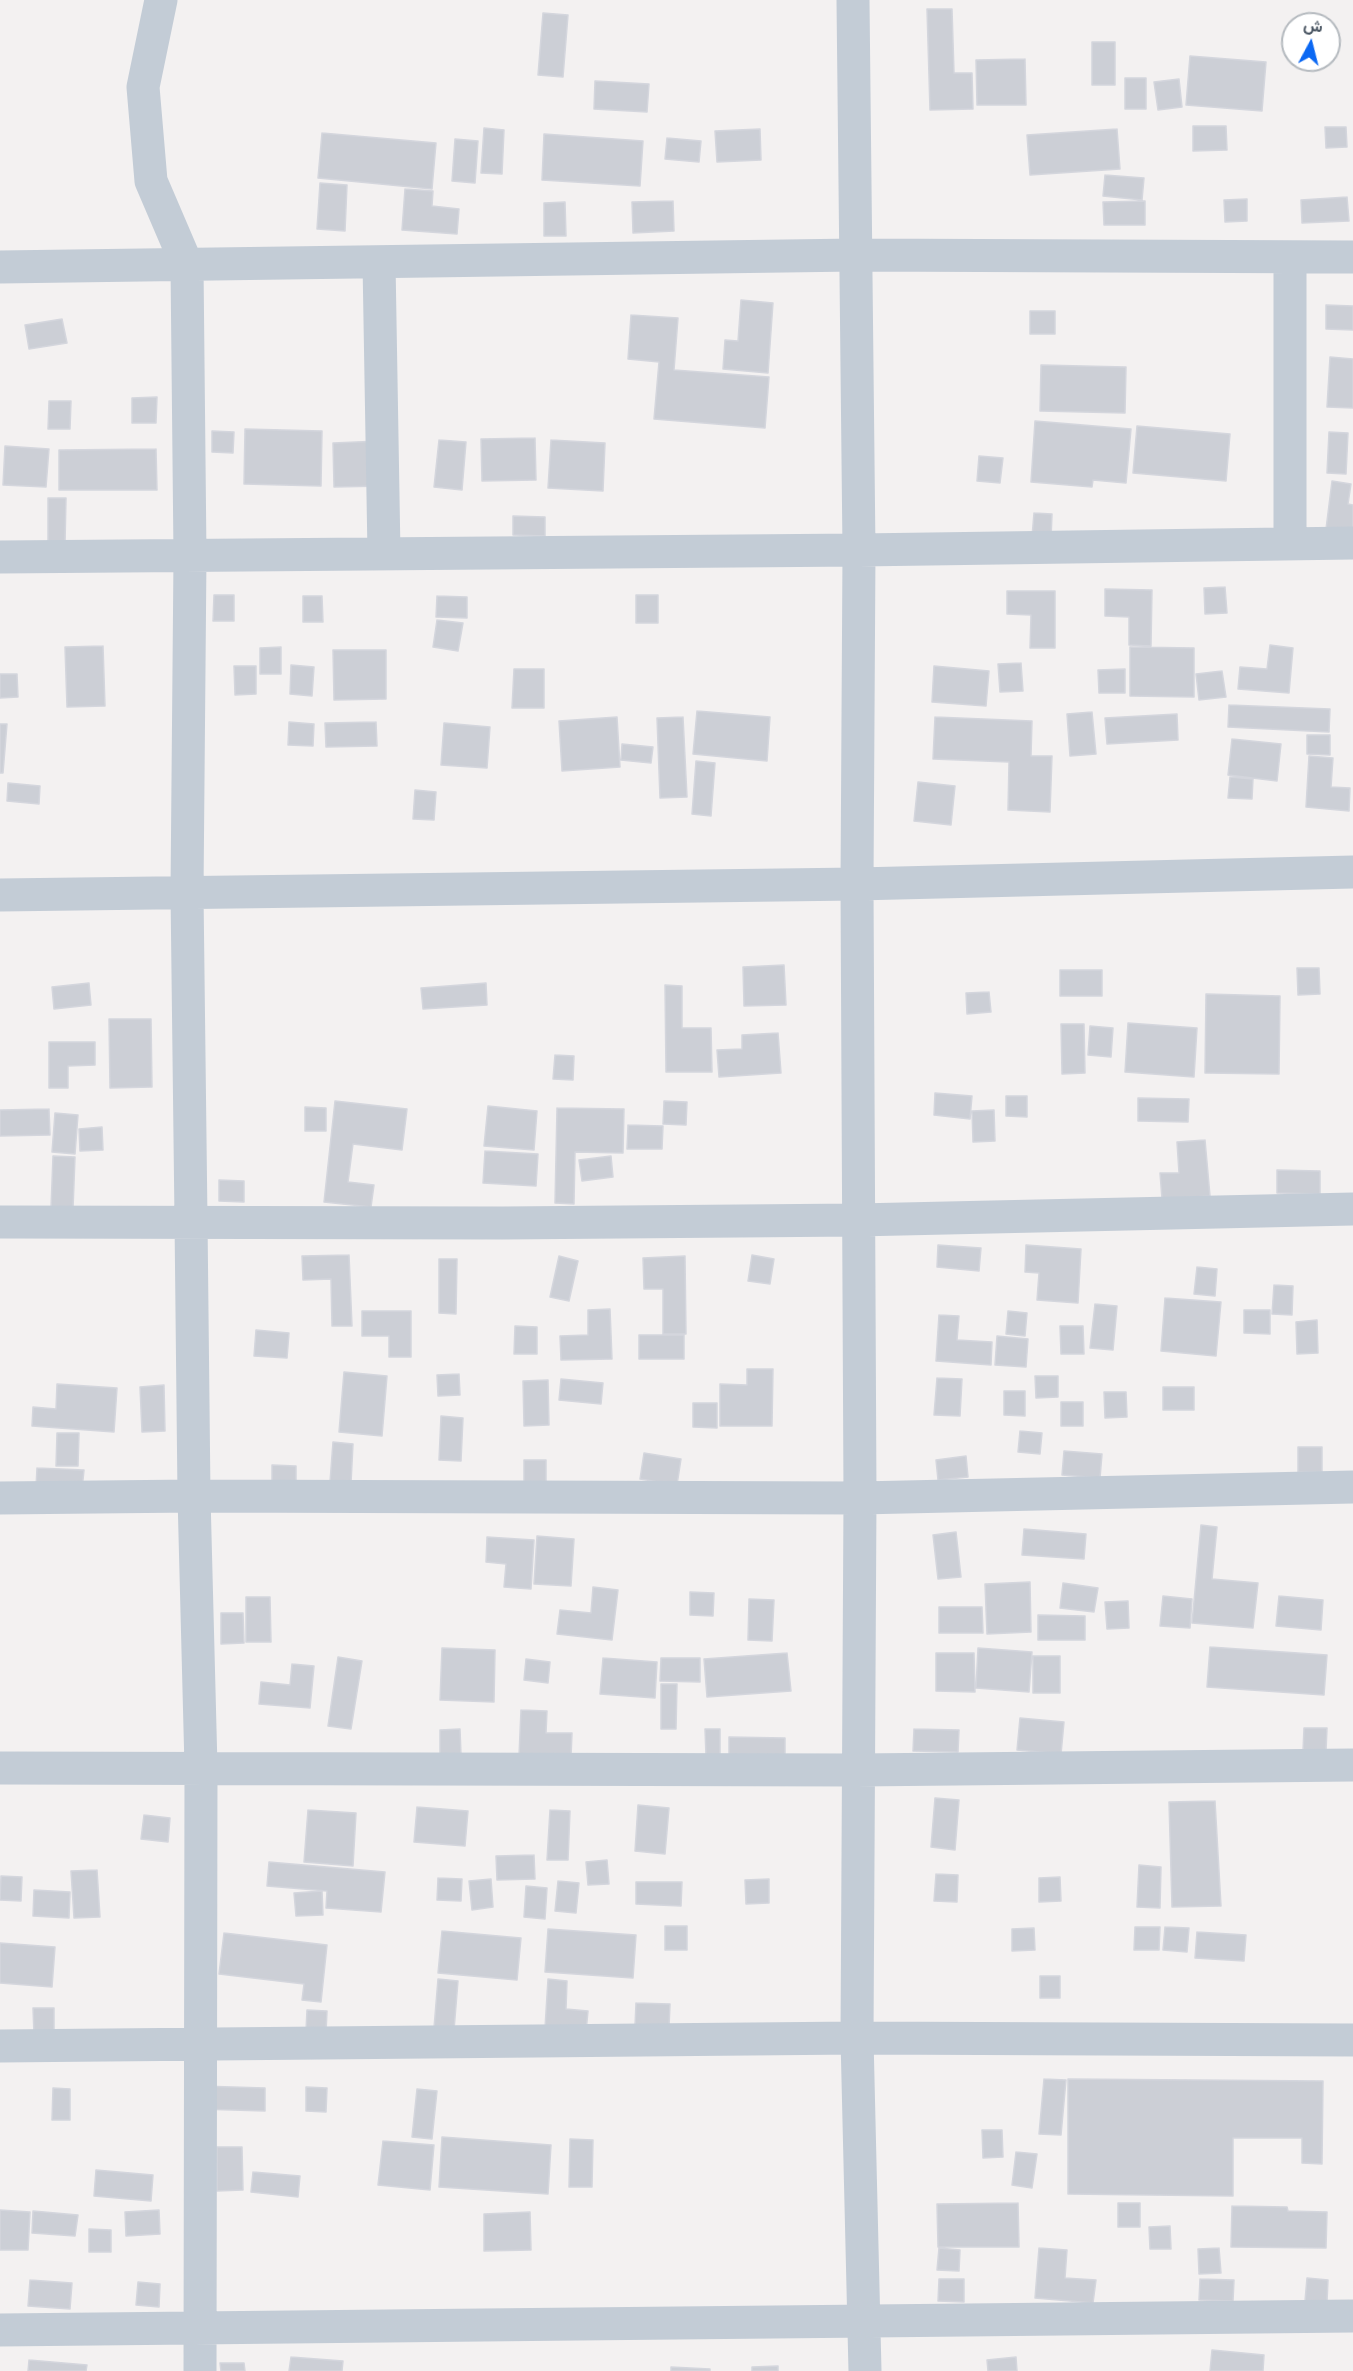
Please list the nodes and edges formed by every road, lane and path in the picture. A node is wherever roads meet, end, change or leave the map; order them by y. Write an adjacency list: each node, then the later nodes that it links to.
1 (161, 0): 7 (street)
2 (853, 0): 3 (street)
3 (856, 255): 4 (street); 6 (street); 11 (street)
4 (1290, 257): 5 (street); 10 (street)
5 (1353, 257)
6 (379, 262): 7 (street); 12 (street)
7 (187, 265): 8 (street); 13 (street)
8 (0, 267)
9 (1353, 543): 10 (street)
10 (1290, 544): 11 (street)
11 (859, 550): 12 (street); 16 (street)
12 (384, 554): 13 (street)
13 (190, 556): 14 (street); 17 (street)
14 (0, 557)
15 (1353, 872): 16 (street)
16 (857, 884): 17 (street); 21 (street)
17 (187, 892): 18 (street); 20 (street)
18 (0, 895)
19 (1353, 1209): 21 (street)
20 (190, 1220): 21 (street); 22 (street); 24 (street)
21 (857, 1220): 26 (street)
22 (0, 1222)
23 (1353, 1487): 26 (street)
24 (194, 1496): 25 (street); 26 (street); 28 (street)
25 (0, 1498)
26 (860, 1498): 30 (street)
27 (1353, 1765): 30 (street)
28 (201, 1767): 29 (street); 30 (street); 33 (street)
29 (0, 1768)
30 (857, 1770): 31 (street)
31 (857, 2038): 32 (street); 33 (street); 36 (street)
32 (1353, 2040)
33 (203, 2044): 34 (street); 37 (street)
34 (0, 2046)
35 (1353, 2316): 36 (street)
36 (864, 2320): 37 (street); 40 (street)
37 (200, 2328): 38 (street); 39 (street)
38 (0, 2330)
39 (200, 2371)
40 (865, 2371)

